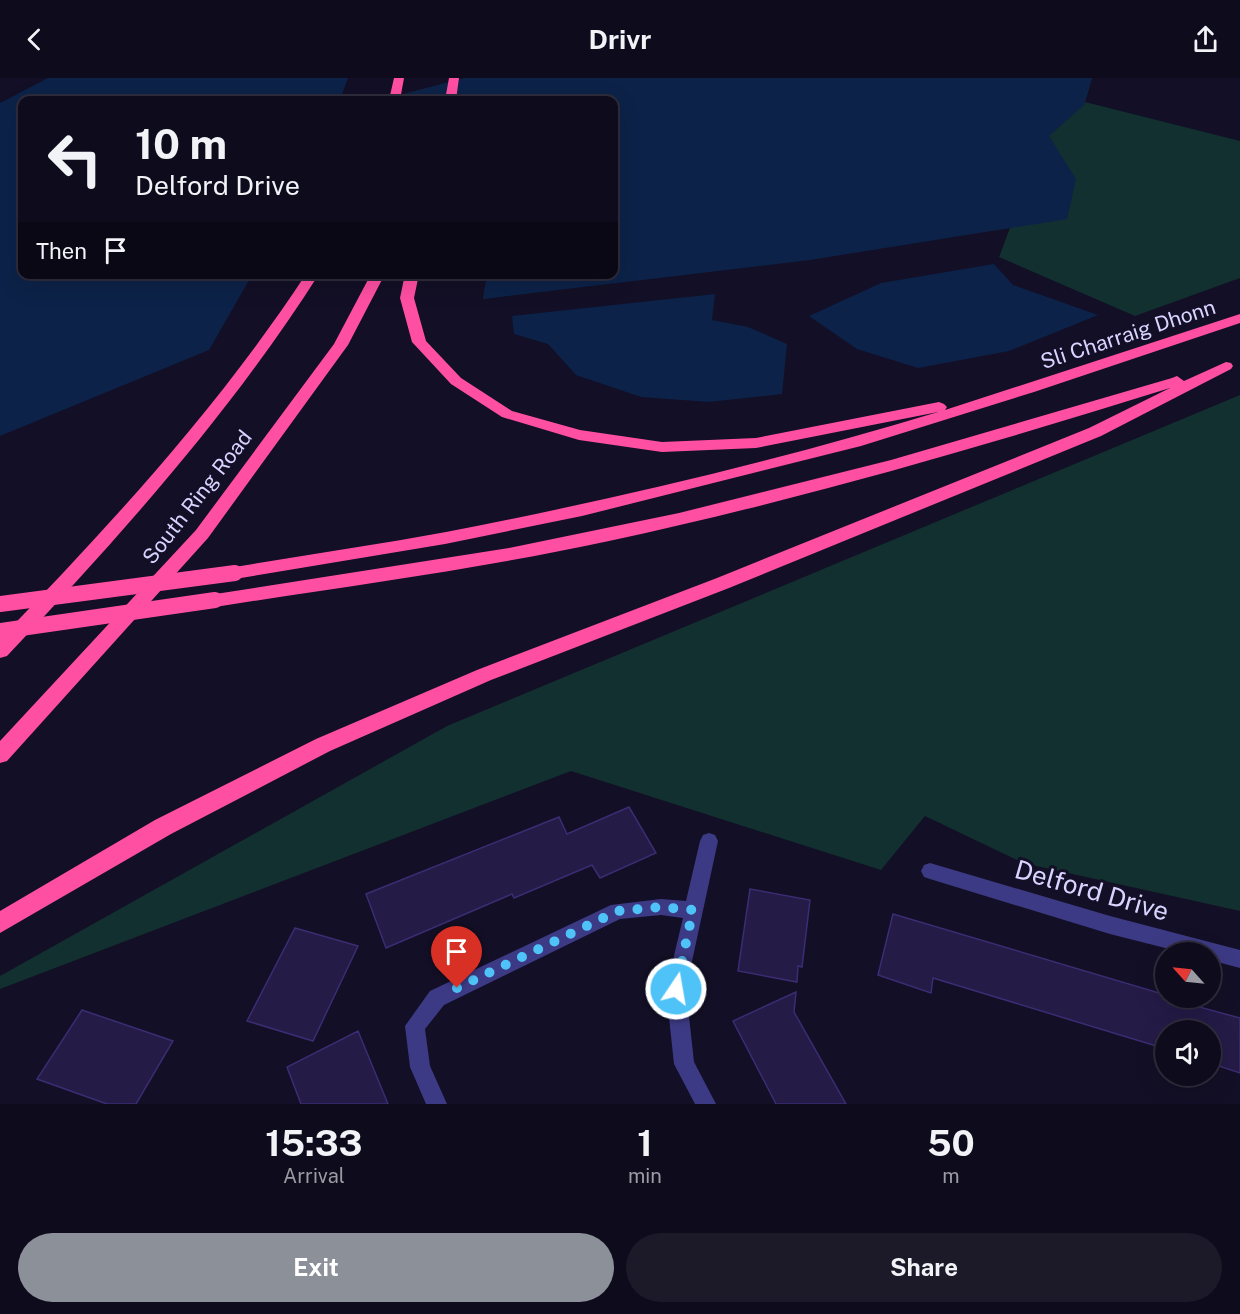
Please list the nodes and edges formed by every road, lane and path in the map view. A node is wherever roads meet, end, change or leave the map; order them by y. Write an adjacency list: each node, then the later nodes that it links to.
1 (399, 78): 3 (highway)
2 (454, 78): 4 (highway)
3 (396, 96)
4 (452, 96)
5 (310, 279): 13 (highway, South Ring Road)
6 (375, 279): 14 (highway, South Ring Road)
7 (411, 279): 10 (highway)
8 (1240, 318): 10 (highway, Sli Charraig Dhonn)
9 (1233, 363): 12 (highway, bridge); 18 (highway)
10 (1029, 389): 11 (highway, bridge)
11 (0, 604)
12 (0, 631)
13 (0, 651)
14 (0, 755)
15 (709, 841): 17 (street)
16 (930, 871): 19 (street, Delford Drive)
17 (693, 910): 20 (street); 21 (street)
18 (0, 923)
19 (1240, 960)
20 (437, 1104)
21 (706, 1104)

